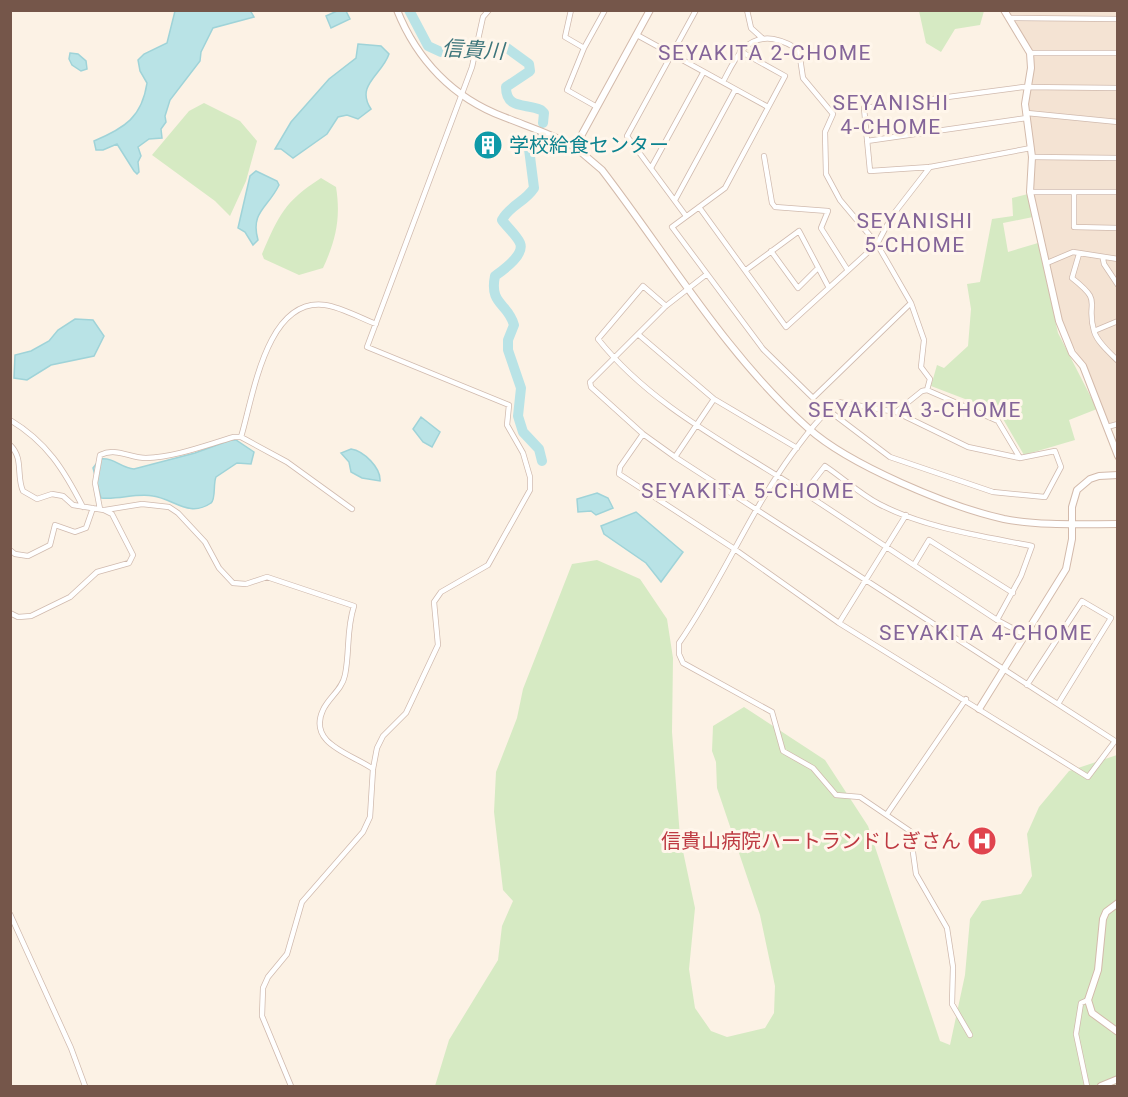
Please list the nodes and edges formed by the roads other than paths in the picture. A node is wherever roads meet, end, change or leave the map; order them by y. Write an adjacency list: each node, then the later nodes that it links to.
1 (397, 10): 23 (street)
2 (489, 10): 23 (street)
3 (571, 10): 13 (street)
4 (605, 10): 13 (street)
5 (650, 10): 11 (street)
6 (696, 10): 17 (street)
7 (747, 10): 12 (street)
8 (1004, 10): 9 (street)
9 (1009, 18): 10 (street); 15 (street)
10 (1118, 19)
11 (637, 35): 17 (street); 24 (street)
12 (762, 38): 14 (street); 43 (street)
13 (584, 48): 24 (street)
14 (740, 51): 19 (street); 25 (street)
15 (1030, 53): 16 (street); 20 (street)
16 (1118, 53)
17 (671, 55): 18 (street); 35 (street)
18 (703, 73): 19 (street); 35 (street)
19 (723, 82): 22 (street)
20 (1027, 88): 21 (street); 26 (street); 28 (street)
21 (1118, 88)
22 (735, 90): 25 (street); 39 (street)
23 (461, 95): 29 (street); 59 (street)
24 (597, 107): 29 (street)
25 (768, 107): 40 (street)
26 (1027, 115): 27 (street); 28 (street); 30 (street)
27 (1118, 122)
28 (867, 141): 34 (street)
29 (575, 147): 55 (street)
30 (1031, 148): 32 (street); 34 (street)
31 (764, 156): 50 (street)
32 (1032, 157): 33 (street); 36 (street)
33 (1118, 158)
34 (930, 167): 43 (street)
35 (651, 168): 39 (street)
36 (1030, 192): 37 (street); 48 (street)
37 (1074, 192): 38 (street); 42 (street)
38 (1118, 192)
39 (675, 200): 41 (street)
40 (699, 207): 41 (street); 51 (street)
41 (686, 216): 52 (street)
42 (1118, 228)
43 (877, 244): 50 (street); 56 (street)
44 (771, 251): 49 (street); 49 (street); 51 (street)
45 (1079, 254): 46 (street); 48 (street); 60 (street)
46 (1103, 259): 47 (street); 53 (street)
47 (1118, 259)
48 (1047, 263): 71 (street)
49 (818, 268): 54 (street)
50 (847, 269): 54 (street)
51 (746, 270): 54 (street)
52 (707, 274): 55 (street); 56 (street)
53 (1118, 285)
54 (828, 286)
55 (689, 287): 57 (street); 72 (street)
56 (910, 303): 64 (street)
57 (666, 306): 61 (street); 62 (street)
58 (1118, 321): 60 (street)
59 (376, 324): 74 (street); 106 (street)
60 (1094, 332): 63 (street)
61 (639, 335): 62 (street); 65 (street)
62 (613, 358): 70 (street); 73 (street)
63 (1118, 361)
64 (927, 390): 67 (street); 79 (street)
65 (714, 399): 70 (street); 76 (street)
66 (828, 410): 67 (street); 72 (street); 79 (street)
67 (896, 412): 79 (street)
68 (10, 420): 83 (street)
69 (1118, 424): 71 (street)
70 (696, 426): 78 (street); 81 (street)
71 (1107, 427): 77 (street)
72 (810, 429): 76 (street); 89 (street)
73 (643, 434): 78 (street); 91 (street)
74 (241, 438): 85 (street); 86 (street)
75 (10, 444): 83 (street)
76 (796, 448): 81 (street)
77 (1118, 456)
78 (675, 458): 87 (street)
79 (1020, 458)
80 (1118, 475): 89 (street)
81 (776, 477): 82 (street); 87 (street)
82 (804, 493): 88 (street); 92 (street)
83 (83, 507): 84 (street)
84 (93, 508): 86 (street); 93 (street)
85 (352, 508)
86 (103, 510): 97 (street); 106 (street)
87 (756, 510): 91 (street); 95 (street)
88 (906, 515): 92 (street); 96 (street)
89 (1073, 524): 90 (street); 100 (street)
90 (1118, 524)
91 (733, 548): 99 (street); 107 (street)
92 (885, 548): 94 (street); 95 (street)
93 (10, 550)
94 (914, 565): 96 (street); 98 (street)
95 (865, 579): 99 (street); 101 (street)
96 (1013, 593): 98 (street)
97 (10, 613)
98 (997, 620): 100 (street)
99 (839, 623): 103 (street)
100 (1025, 635): 101 (street)
101 (1004, 670): 102 (street); 105 (street)
102 (1027, 685): 104 (street); 104 (street)
103 (966, 699): 105 (street); 107 (street)
104 (1058, 704): 105 (street)
105 (979, 709)
106 (373, 769): 116 (street)
107 (887, 814): 112 (street)
108 (1118, 903): 110 (street)
109 (10, 914): 115 (street)
110 (1088, 1000): 111 (street); 117 (street)
111 (1118, 1032)
112 (970, 1035)
113 (1118, 1079): 114 (street)
114 (1104, 1085)
115 (85, 1086)
116 (291, 1086)
117 (1087, 1086)

